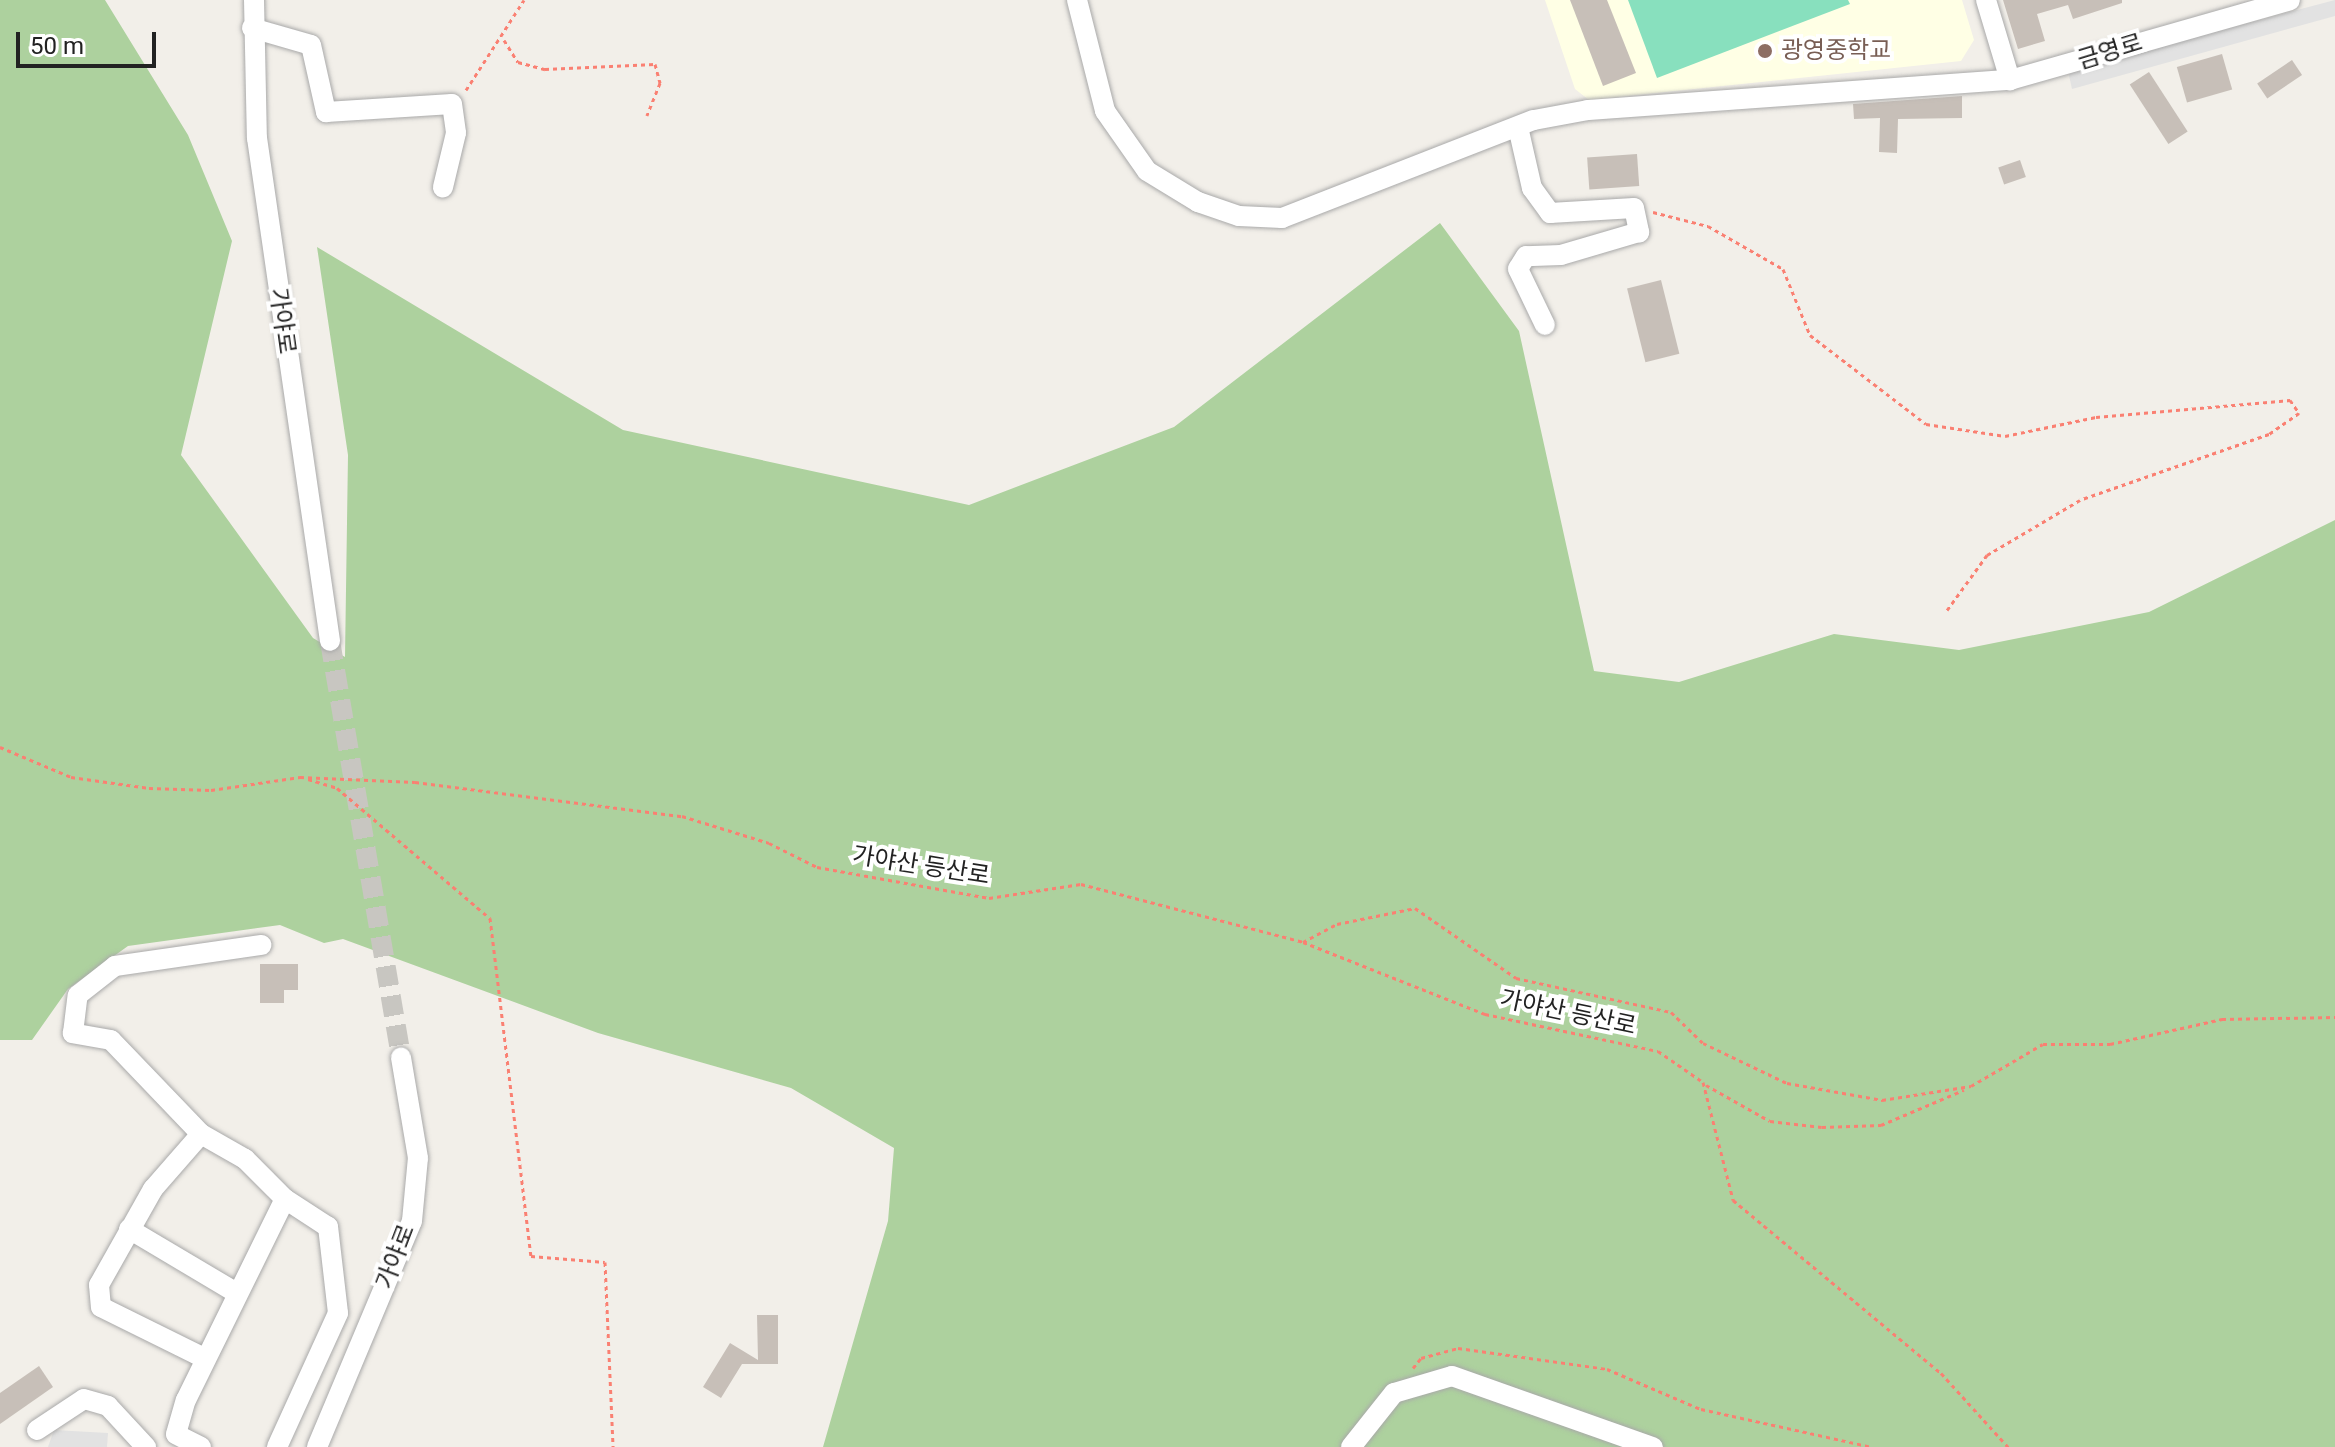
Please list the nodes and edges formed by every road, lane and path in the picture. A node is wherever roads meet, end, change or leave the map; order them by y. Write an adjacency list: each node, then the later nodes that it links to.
1 (254, 0): 6 (street, 가야로)
2 (524, 0): 7 (path)
3 (1077, 0): 11 (street, 금영로)
4 (1986, 0): 8 (street)
5 (2290, 0): 8 (street, 금영로)
6 (252, 28): 9 (street); 16 (street, 가야로)
7 (504, 40): 9 (path); 10 (path)
8 (2010, 80): 11 (street, 금영로)
9 (452, 104): 12 (street)
10 (647, 115)
11 (1518, 127): 13 (street)
12 (443, 187)
13 (1634, 208): 14 (street); 15 (path)
14 (1545, 325)
15 (1947, 610)
16 (330, 641)
17 (0, 747): 18 (path, 가야산 등산로)
18 (300, 777): 19 (path, 가야산 등산로); 36 (path, 가야산 등산로)
19 (1303, 942): 23 (path, 가야산 등산로); 24 (path)
20 (261, 945): 25 (street)
21 (2335, 1017): 24 (path, 가야산 등산로)
22 (401, 1057): 35 (street, 가야로)
23 (1703, 1082): 24 (path, 가야산 등산로); 40 (path)
24 (1971, 1086)
25 (201, 1134): 26 (street); 27 (street)
26 (285, 1199): 28 (street); 34 (street)
27 (129, 1229): 28 (street); 29 (street)
28 (237, 1293): 29 (street)
29 (204, 1358): 33 (street)
30 (1394, 1393): 37 (street); 38 (street); 39 (path)
31 (37, 1430): 32 (street)
32 (146, 1447)
33 (201, 1447)
34 (277, 1447)
35 (317, 1447)
36 (613, 1447)
37 (1351, 1447)
38 (1653, 1447)
39 (1873, 1447)
40 (2008, 1447)

